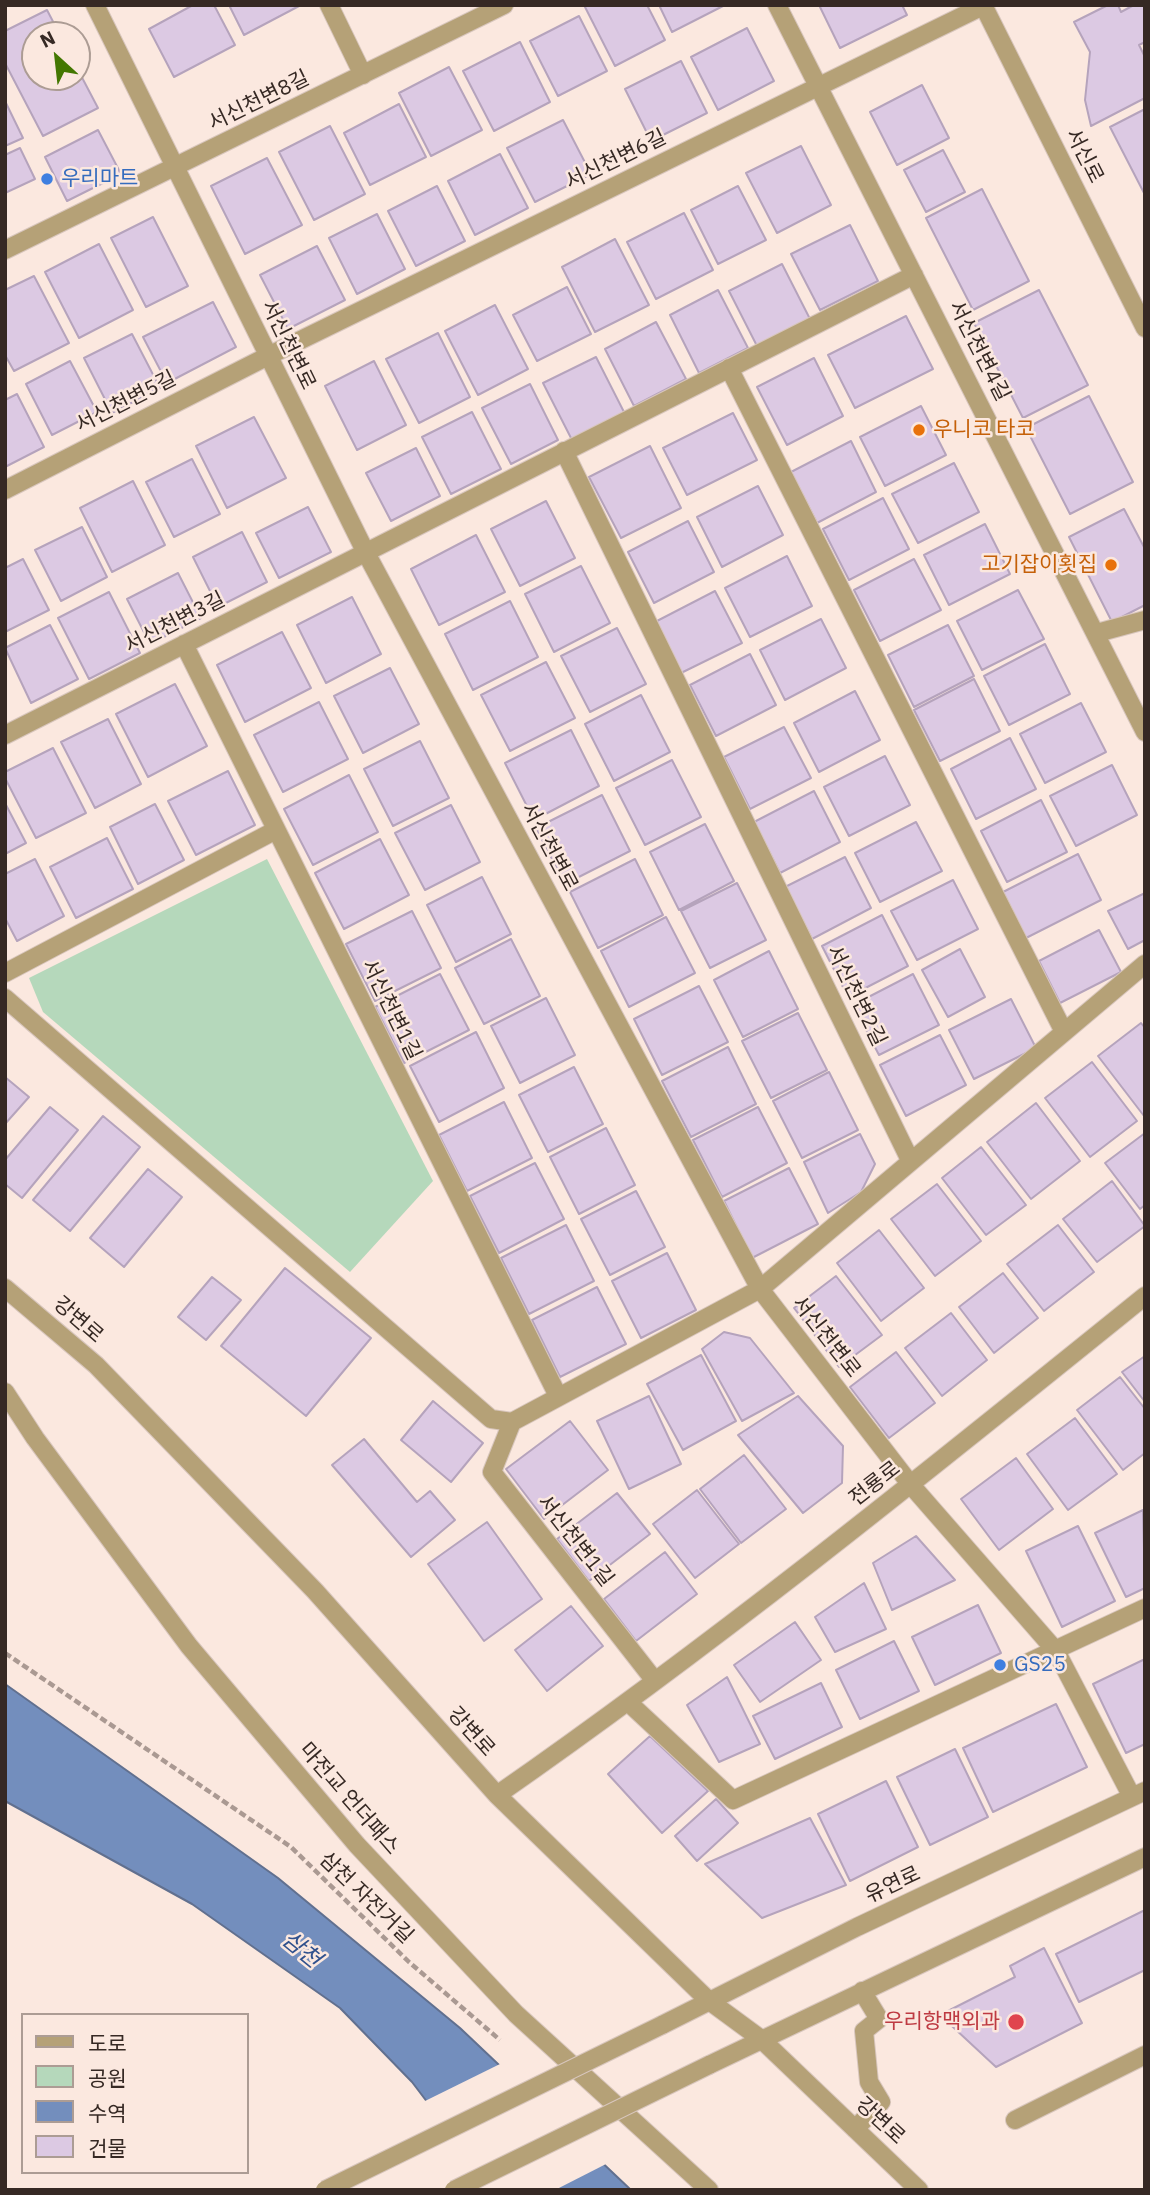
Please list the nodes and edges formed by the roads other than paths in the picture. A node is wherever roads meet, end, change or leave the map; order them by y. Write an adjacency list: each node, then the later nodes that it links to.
1 (95, 5): 8 (street, 서신천변로)
2 (329, 5): 6 (street)
3 (504, 5): 6 (street, 서신천변8길)
4 (777, 5): 7 (street, 서신천변4길)
5 (983, 6): 7 (street, 서신천변6길); 11 (street, 서신로)
6 (363, 75): 8 (street, 서신천변8길)
7 (818, 87): 10 (street, 서신천변4길); 12 (street, 서신천변6길)
8 (175, 167): 9 (street, 서신천변8길); 12 (street, 서신천변로)
9 (5, 250)
10 (914, 275): 13 (street); 18 (street, 서신천변4길)
11 (1145, 328)
12 (268, 356): 15 (street, 서신천변5길); 16 (street, 서신천변로)
13 (729, 368): 14 (street); 26 (street)
14 (564, 451): 16 (street); 27 (street, 서신천변2길)
15 (5, 490)
16 (365, 551): 19 (street, 서신천변3길); 29 (street, 서신천변로)
17 (1145, 620): 18 (street)
18 (1097, 633): 20 (street)
19 (184, 644): 21 (street, 서신천변3길); 22 (street, 서신천변1길)
20 (1145, 732)
21 (5, 735)
22 (276, 830): 24 (street); 32 (street, 서신천변1길)
23 (1145, 964): 26 (street)
24 (5, 973)
25 (5, 998): 33 (street)
26 (1064, 1032): 27 (street)
27 (910, 1160): 29 (street)
28 (5, 1288): 40 (street, 강변로)
29 (760, 1289): 32 (street); 34 (street, 서신천변로)
30 (1145, 1296): 34 (street, 전룡로)
31 (5, 1392): 50 (street, 마전교 언더패스)
32 (558, 1396): 33 (street)
33 (512, 1422): 37 (street, 서신천변1길)
34 (911, 1485): 36 (street, 서신천변로); 37 (street, 전룡로)
35 (1145, 1608): 36 (street)
36 (1056, 1651): 38 (street); 39 (street, 서신천변로)
37 (655, 1681): 38 (street, 전룡로)
38 (629, 1703): 40 (street, 전룡로)
39 (1138, 1794): 43 (street, 유연로)
40 (497, 1795): 43 (street, 강변로)
41 (1145, 1857): 42 (street)
42 (862, 1991): 44 (street); 47 (street)
43 (708, 2000): 44 (street, 강변로); 48 (street, 유연로, bridge)
44 (761, 2039): 47 (street, 강변로); 49 (street, bridge)
45 (1145, 2055): 46 (street)
46 (1016, 2120)
47 (855, 2129): 51 (street, 강변로)
48 (325, 2190)
49 (454, 2190)
50 (709, 2190)
51 (919, 2190)

